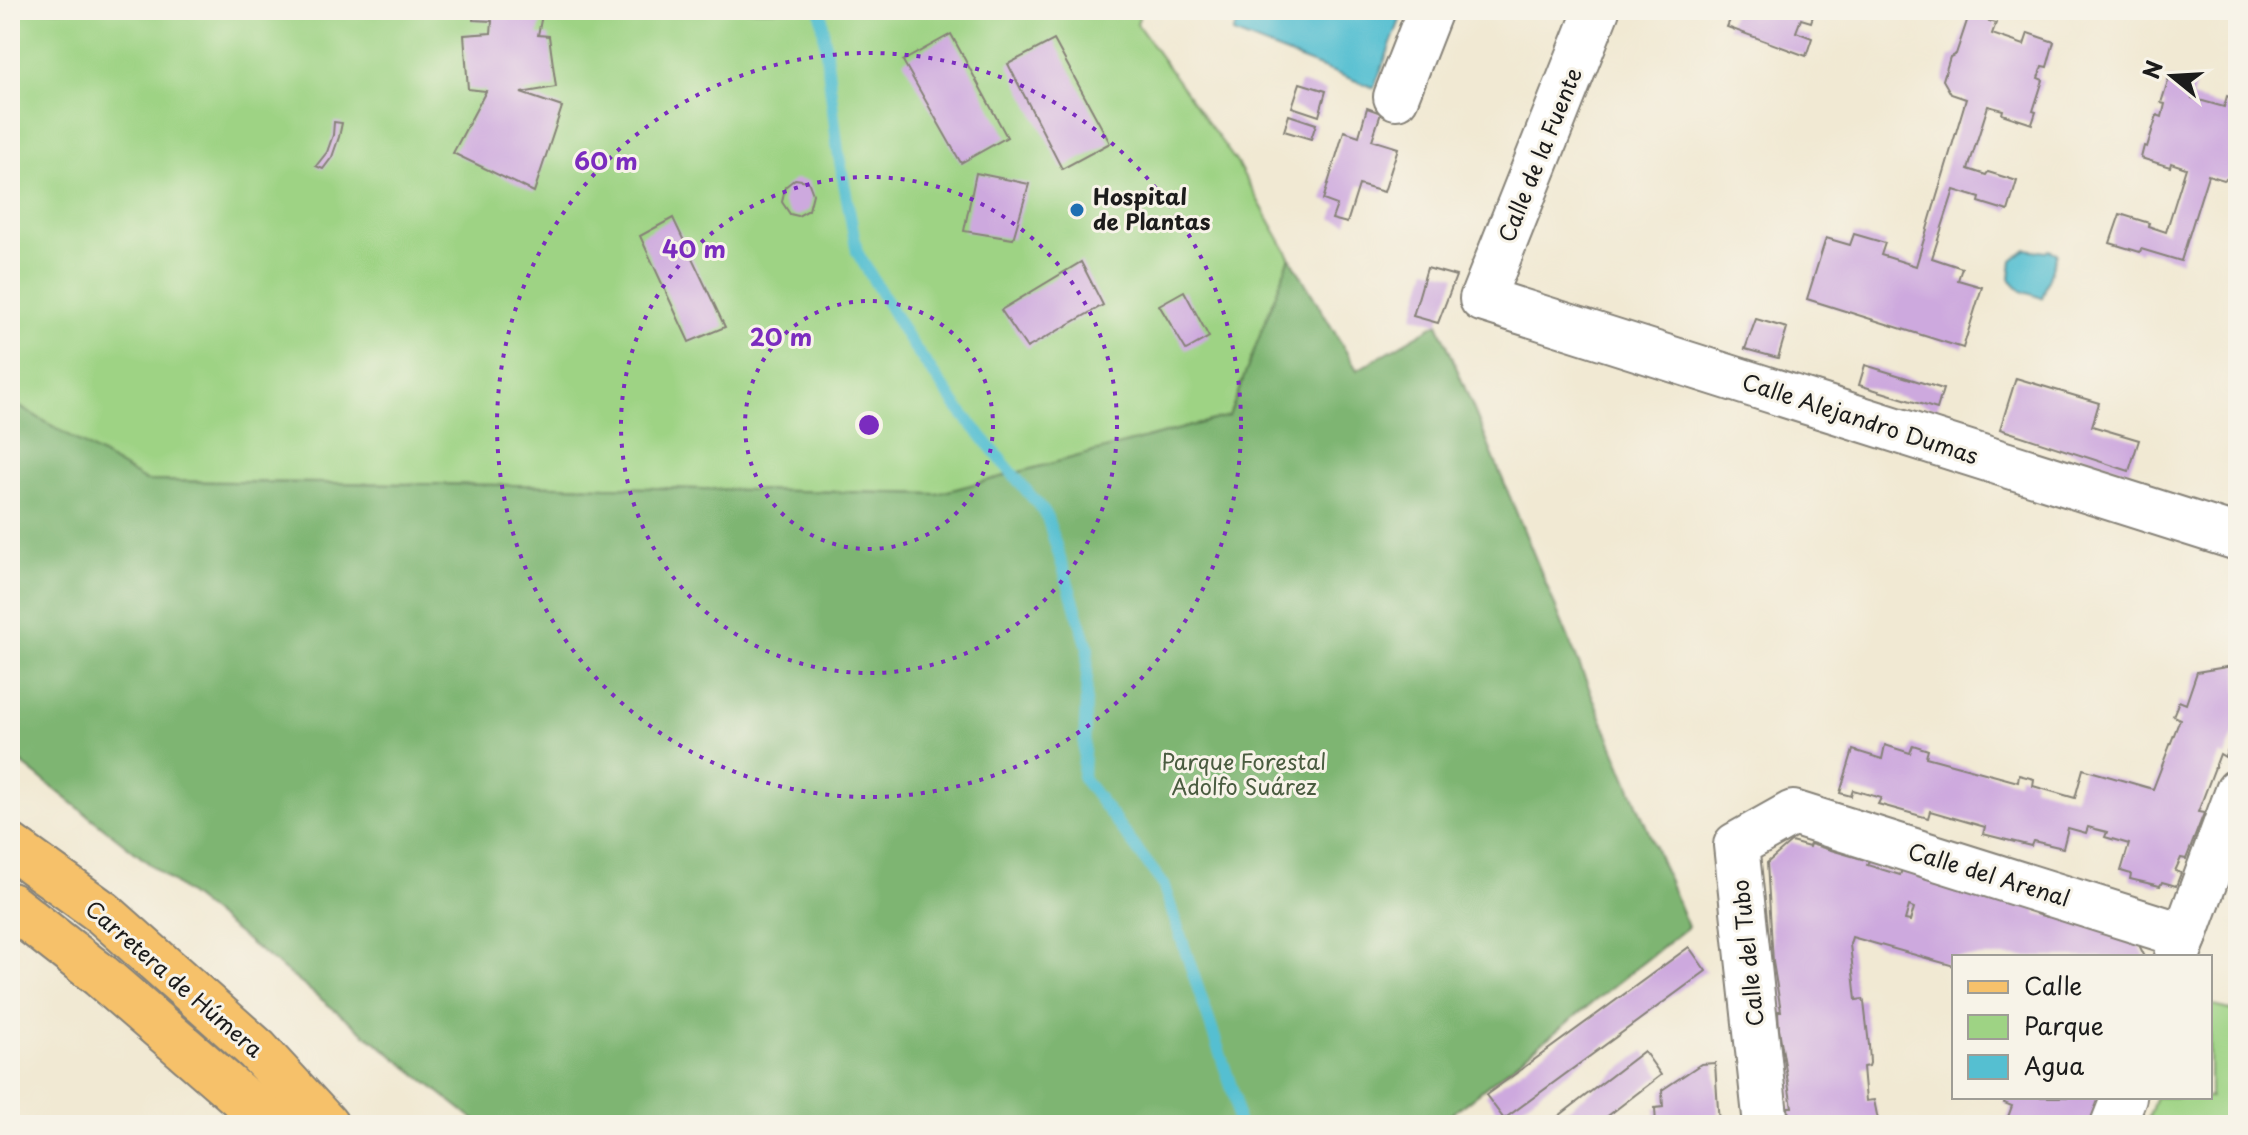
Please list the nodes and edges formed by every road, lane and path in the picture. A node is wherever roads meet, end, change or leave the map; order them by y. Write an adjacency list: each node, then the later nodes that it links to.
1 (1430, 10): 3 (street)
2 (1597, 10): 4 (street, Calle de la Fuente)
3 (1396, 97)
4 (1482, 299): 5 (street, Calle Alejandro Dumas)
5 (2238, 538)
6 (2238, 791): 11 (street)
7 (1793, 813): 11 (street, Calle del Arenal); 16 (street, Calle del Tubo)
8 (10, 846): 15 (main road, Carretera de Húmera)
9 (10, 905): 12 (main road, Carretera de Húmera)
10 (10, 924): 12 (street)
11 (2181, 947)
12 (211, 1071): 14 (main road, Carretera de Húmera)
13 (2123, 1099): 17 (street)
14 (273, 1125)
15 (326, 1125)
16 (1766, 1125)
17 (2113, 1125)

